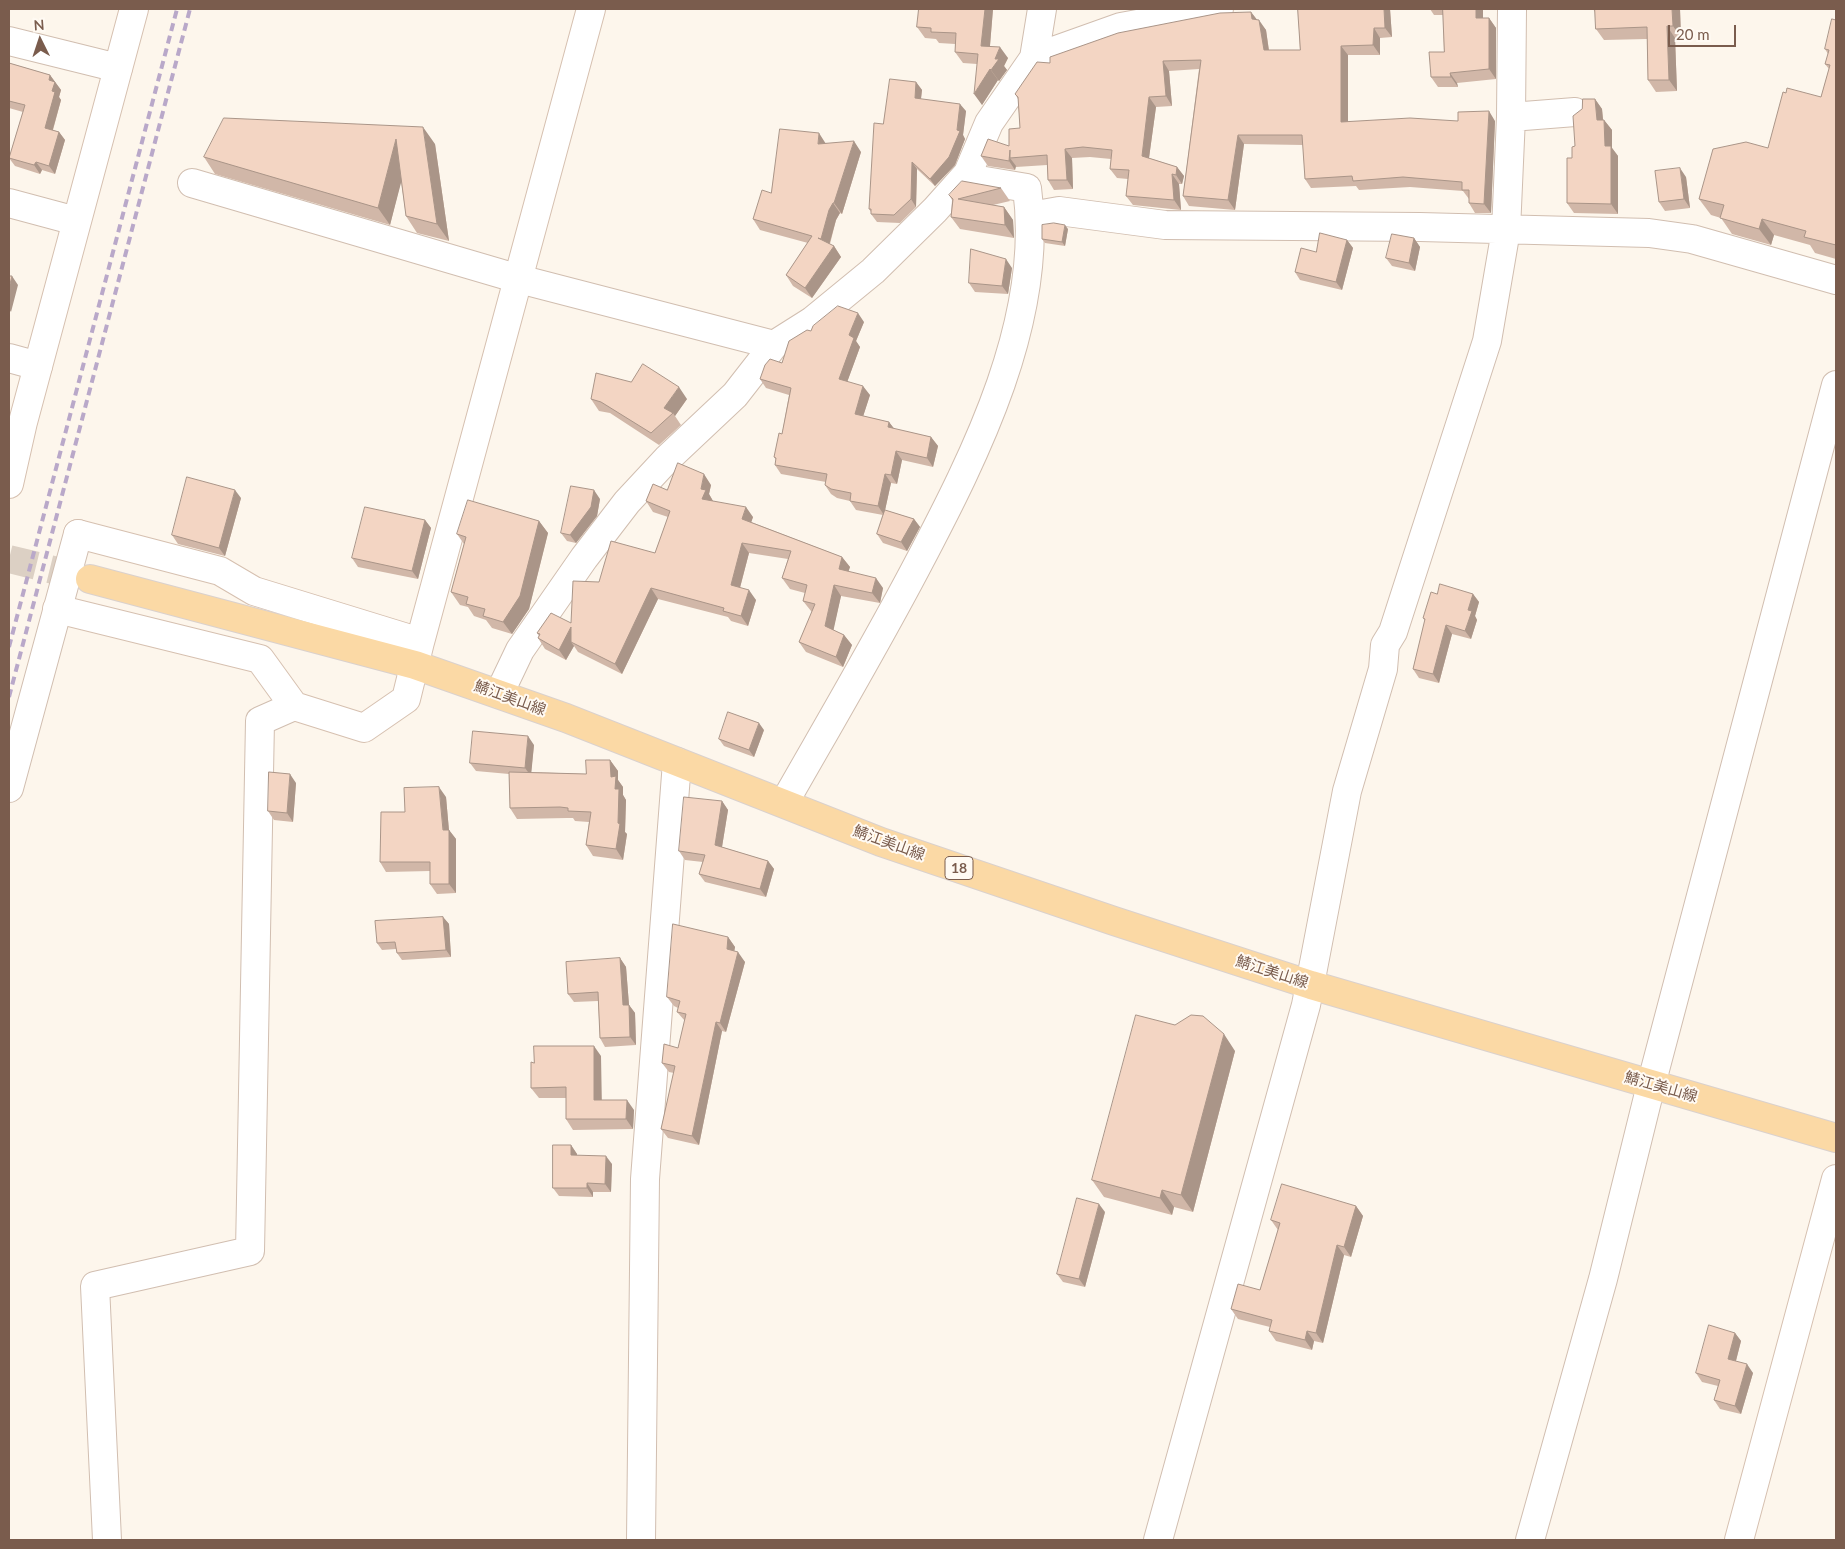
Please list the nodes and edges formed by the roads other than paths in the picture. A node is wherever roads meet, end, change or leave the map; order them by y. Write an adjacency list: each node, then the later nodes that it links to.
1 (134, 9): 8 (street)
2 (591, 9): 17 (street)
3 (1042, 9): 7 (street)
4 (1219, 9): 7 (street)
5 (1512, 9): 10 (street)
6 (9, 41): 8 (street)
7 (1034, 58): 11 (street)
8 (118, 68): 15 (street)
9 (1575, 112): 10 (street)
10 (1511, 116): 16 (street)
11 (968, 173): 14 (street); 19 (street)
12 (192, 183): 17 (street)
13 (9, 203): 15 (street)
14 (1031, 216): 16 (street); 31 (street)
15 (76, 221): 21 (street)
16 (1506, 230): 18 (street); 32 (street)
17 (519, 279): 19 (street); 26 (street)
18 (1836, 280)
19 (774, 345): 27 (street)
20 (9, 358): 21 (street)
21 (38, 366): 23 (street)
22 (1836, 385): 33 (street)
23 (9, 484)
24 (90, 579): 26 (main road, 鯖江美山線 / 18)
25 (57, 609): 26 (street); 28 (street); 30 (street)
26 (417, 653): 27 (main road, 鯖江美山線 / 18); 28 (street)
27 (499, 694): 29 (main road, 鯖江美山線 / 18)
28 (294, 706): 36 (street)
29 (677, 762): 31 (main road, 鯖江美山線 / 18); 37 (street)
30 (9, 788)
31 (784, 803): 32 (main road, 鯖江美山線 / 18)
32 (1311, 985): 33 (main road, 鯖江美山線 / 18); 38 (street)
33 (1651, 1085): 34 (main road, 鯖江美山線 / 18); 39 (street)
34 (1836, 1138)
35 (1836, 1179): 40 (street)
36 (106, 1540)
37 (641, 1540)
38 (1158, 1540)
39 (1530, 1540)
40 (1739, 1540)

